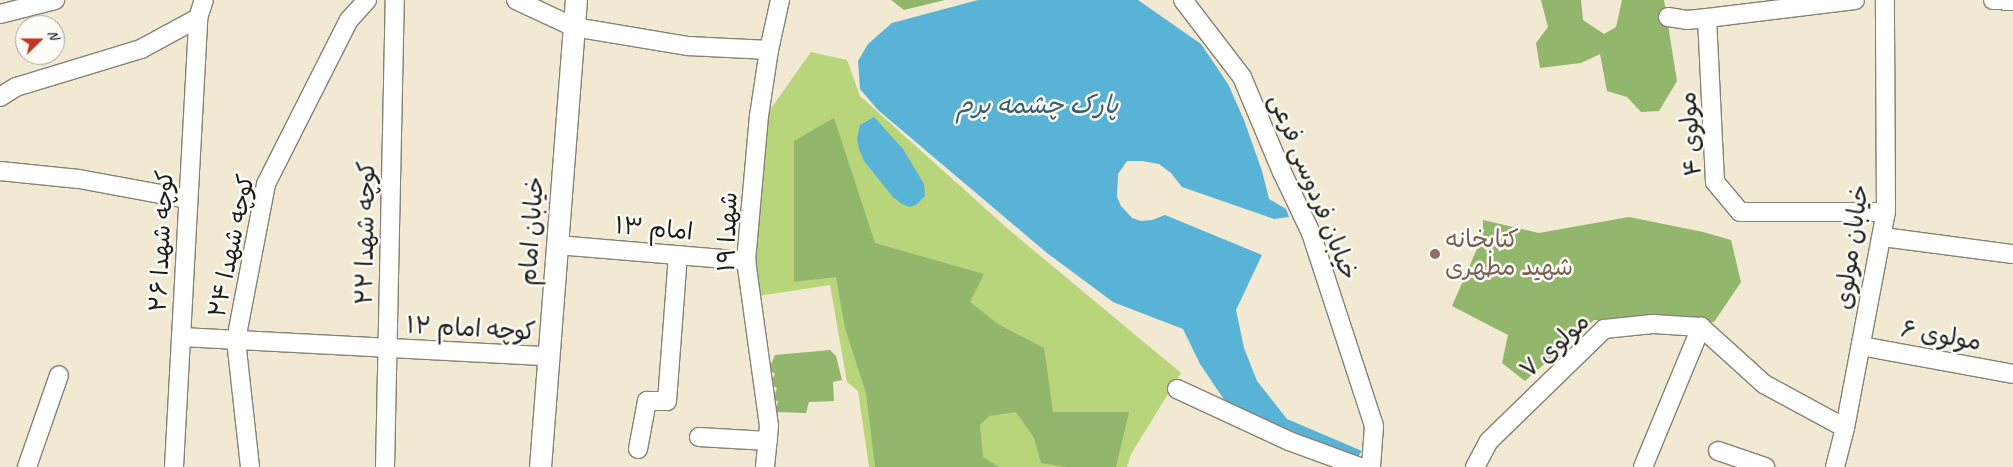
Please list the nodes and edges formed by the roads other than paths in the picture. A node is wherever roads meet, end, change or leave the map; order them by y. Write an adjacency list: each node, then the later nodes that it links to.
1 (55, 0): 14 (street)
2 (204, 0): 16 (street, کوچه شهدا ۲۶)
3 (366, 0): 31 (street, کوچه شهدا ۲۴)
4 (395, 0): 33 (street, کوچه شهدا ۲۲)
5 (516, 0): 18 (street)
6 (576, 0): 18 (main road, خیابان امام)
7 (780, 0): 19 (street, شهدا ۱۹)
8 (1183, 0): 50 (street, خیابان فردوسی فرعی)
9 (1855, 0): 13 (street)
10 (1885, 0): 23 (street, خیابان مولوی)
11 (1993, 0): 12 (street)
12 (2013, 1)
13 (1765, 5): 17 (street)
14 (0, 14)
15 (1668, 17): 17 (street)
16 (198, 18): 20 (street); 22 (street, کوچه شهدا ۲۶)
17 (1707, 18): 23 (street, مولوی ۴)
18 (574, 27): 19 (street); 25 (main road, خیابان امام)
19 (769, 50): 28 (street, شهدا ۱۹)
20 (0, 97)
21 (1, 174): 22 (street)
22 (188, 199): 30 (street, کوچه شهدا ۲۶)
23 (1886, 212): 24 (street, خیابان مولوی)
24 (1882, 237): 26 (street); 32 (street, خیابان مولوی)
25 (557, 245): 27 (street, امام ۱۳); 34 (main road, خیابان امام)
26 (2013, 254)
27 (678, 255): 28 (street, امام ۱۳); 41 (street)
28 (746, 261): 40 (street, شهدا ۱۹)
29 (1701, 327): 38 (street); 51 (street, مولوی ۷); 52 (street)
30 (181, 337): 31 (street, کوچه امام ۱۲); 44 (street, کوچه شهدا ۲۶)
31 (236, 340): 33 (street, کوچه امام ۱۲); 45 (street, کوچه شهدا ۲۴)
32 (1861, 346): 35 (street, مولوی ۶); 38 (street, خیابان مولوی)
33 (388, 348): 34 (street, کوچه امام ۱۲); 46 (street, کوچه شهدا ۲۲)
34 (548, 356): 47 (main road, خیابان امام)
35 (2013, 374)
36 (59, 375): 43 (street)
37 (1177, 389): 49 (street)
38 (1845, 428): 54 (street, خیابان مولوی)
39 (699, 437): 40 (street)
40 (768, 441): 48 (street, شهدا ۱۹)
41 (638, 449)
42 (1718, 450): 53 (street)
43 (27, 467)
44 (174, 467)
45 (250, 467)
46 (385, 467)
47 (540, 467)
48 (765, 467)
49 (1360, 467)
50 (1371, 467)
51 (1475, 467)
52 (1643, 467)
53 (1766, 467)
54 (1835, 467)

